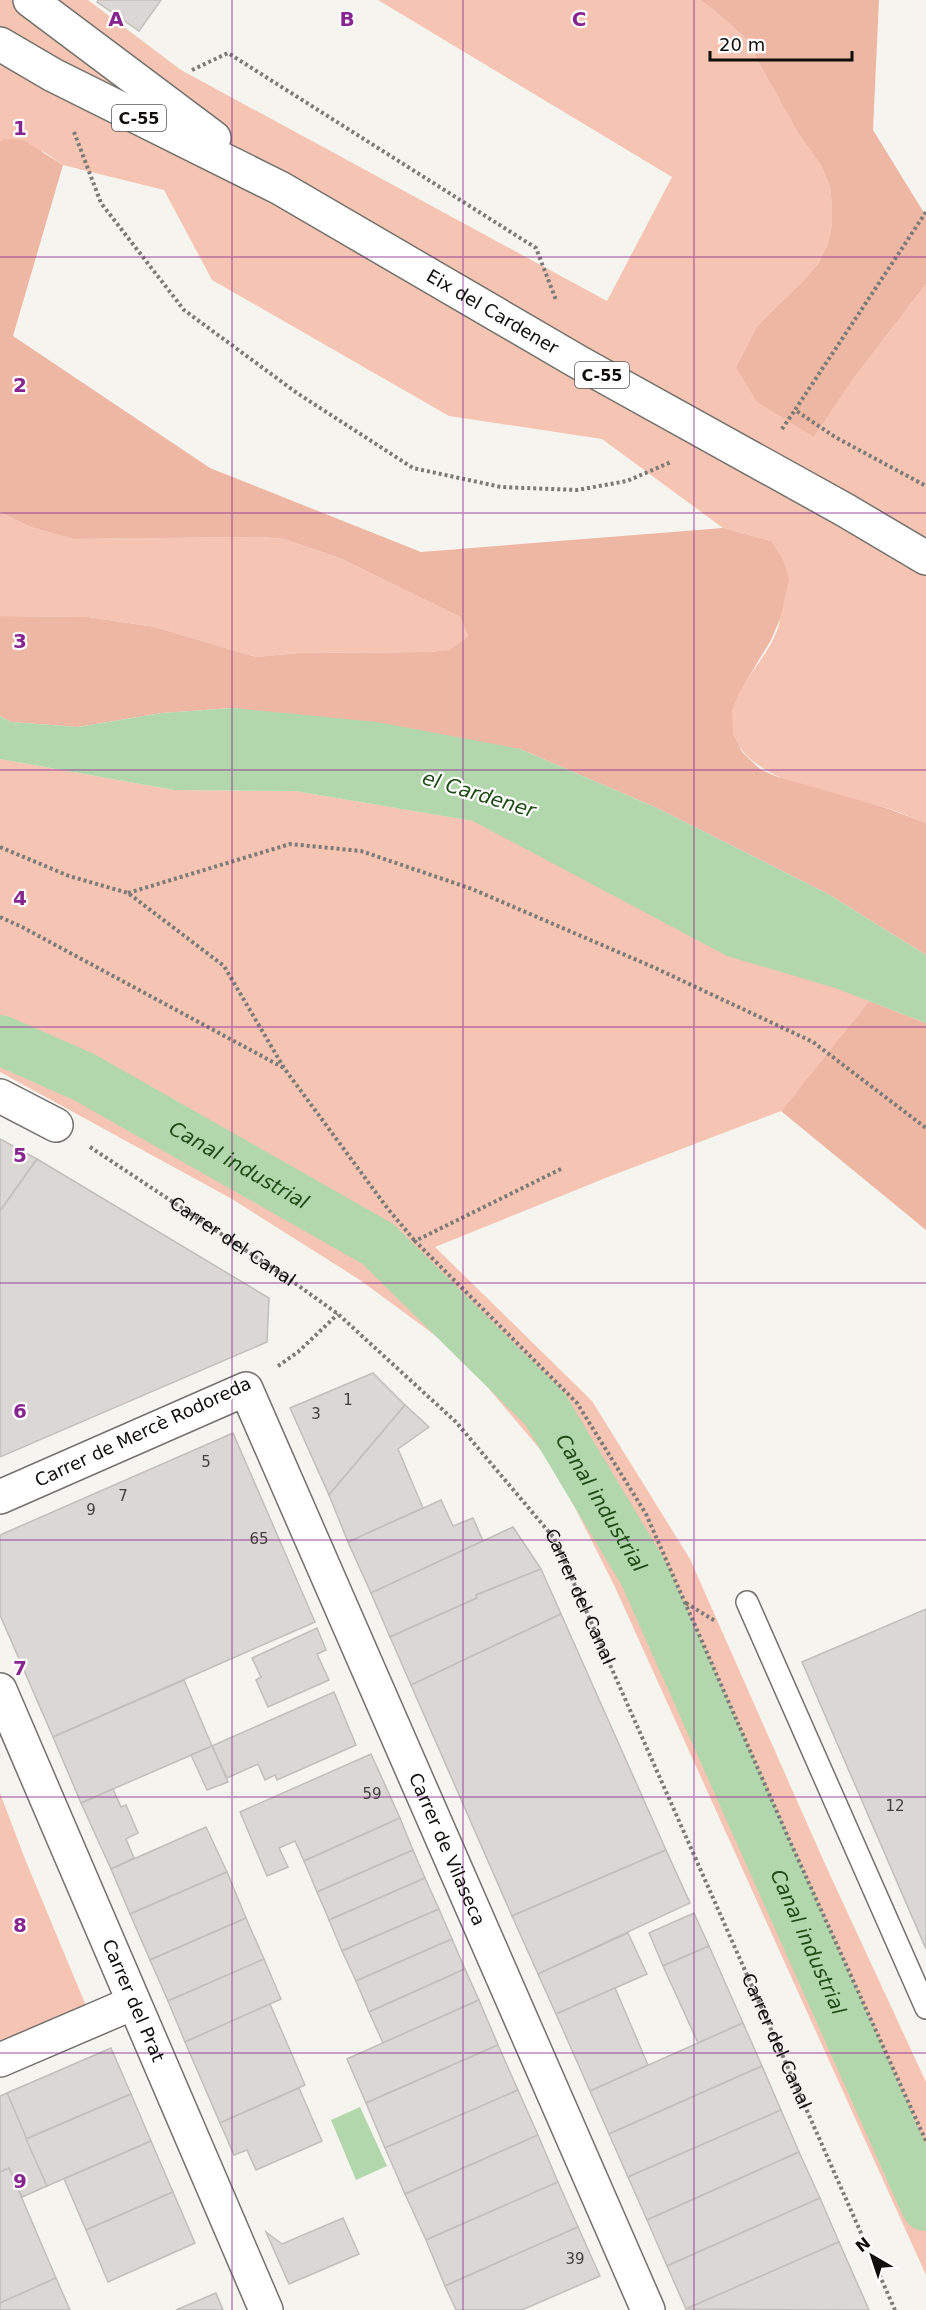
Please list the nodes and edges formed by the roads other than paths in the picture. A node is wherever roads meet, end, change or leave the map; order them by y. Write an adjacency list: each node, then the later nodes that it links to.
1 (30, 0): 3 (street, Eix del Cardener / C-55)
2 (0, 44): 3 (street, Eix del Cardener / C-55)
3 (280, 188): 4 (street, Eix del Cardener / C-55)
4 (926, 558)
5 (0, 1096): 6 (street)
6 (56, 1125)
7 (246, 1389): 8 (street, Carrer de Mercè Rodoreda); 15 (street, Carrer de Vilaseca)
8 (0, 1497)
9 (747, 1602): 12 (lane)
10 (0, 1690): 11 (street, Carrer del Prat)
11 (133, 2003): 13 (street); 14 (street, Carrer del Prat)
12 (926, 2008)
13 (0, 2060)
14 (266, 2310)
15 (648, 2310)

